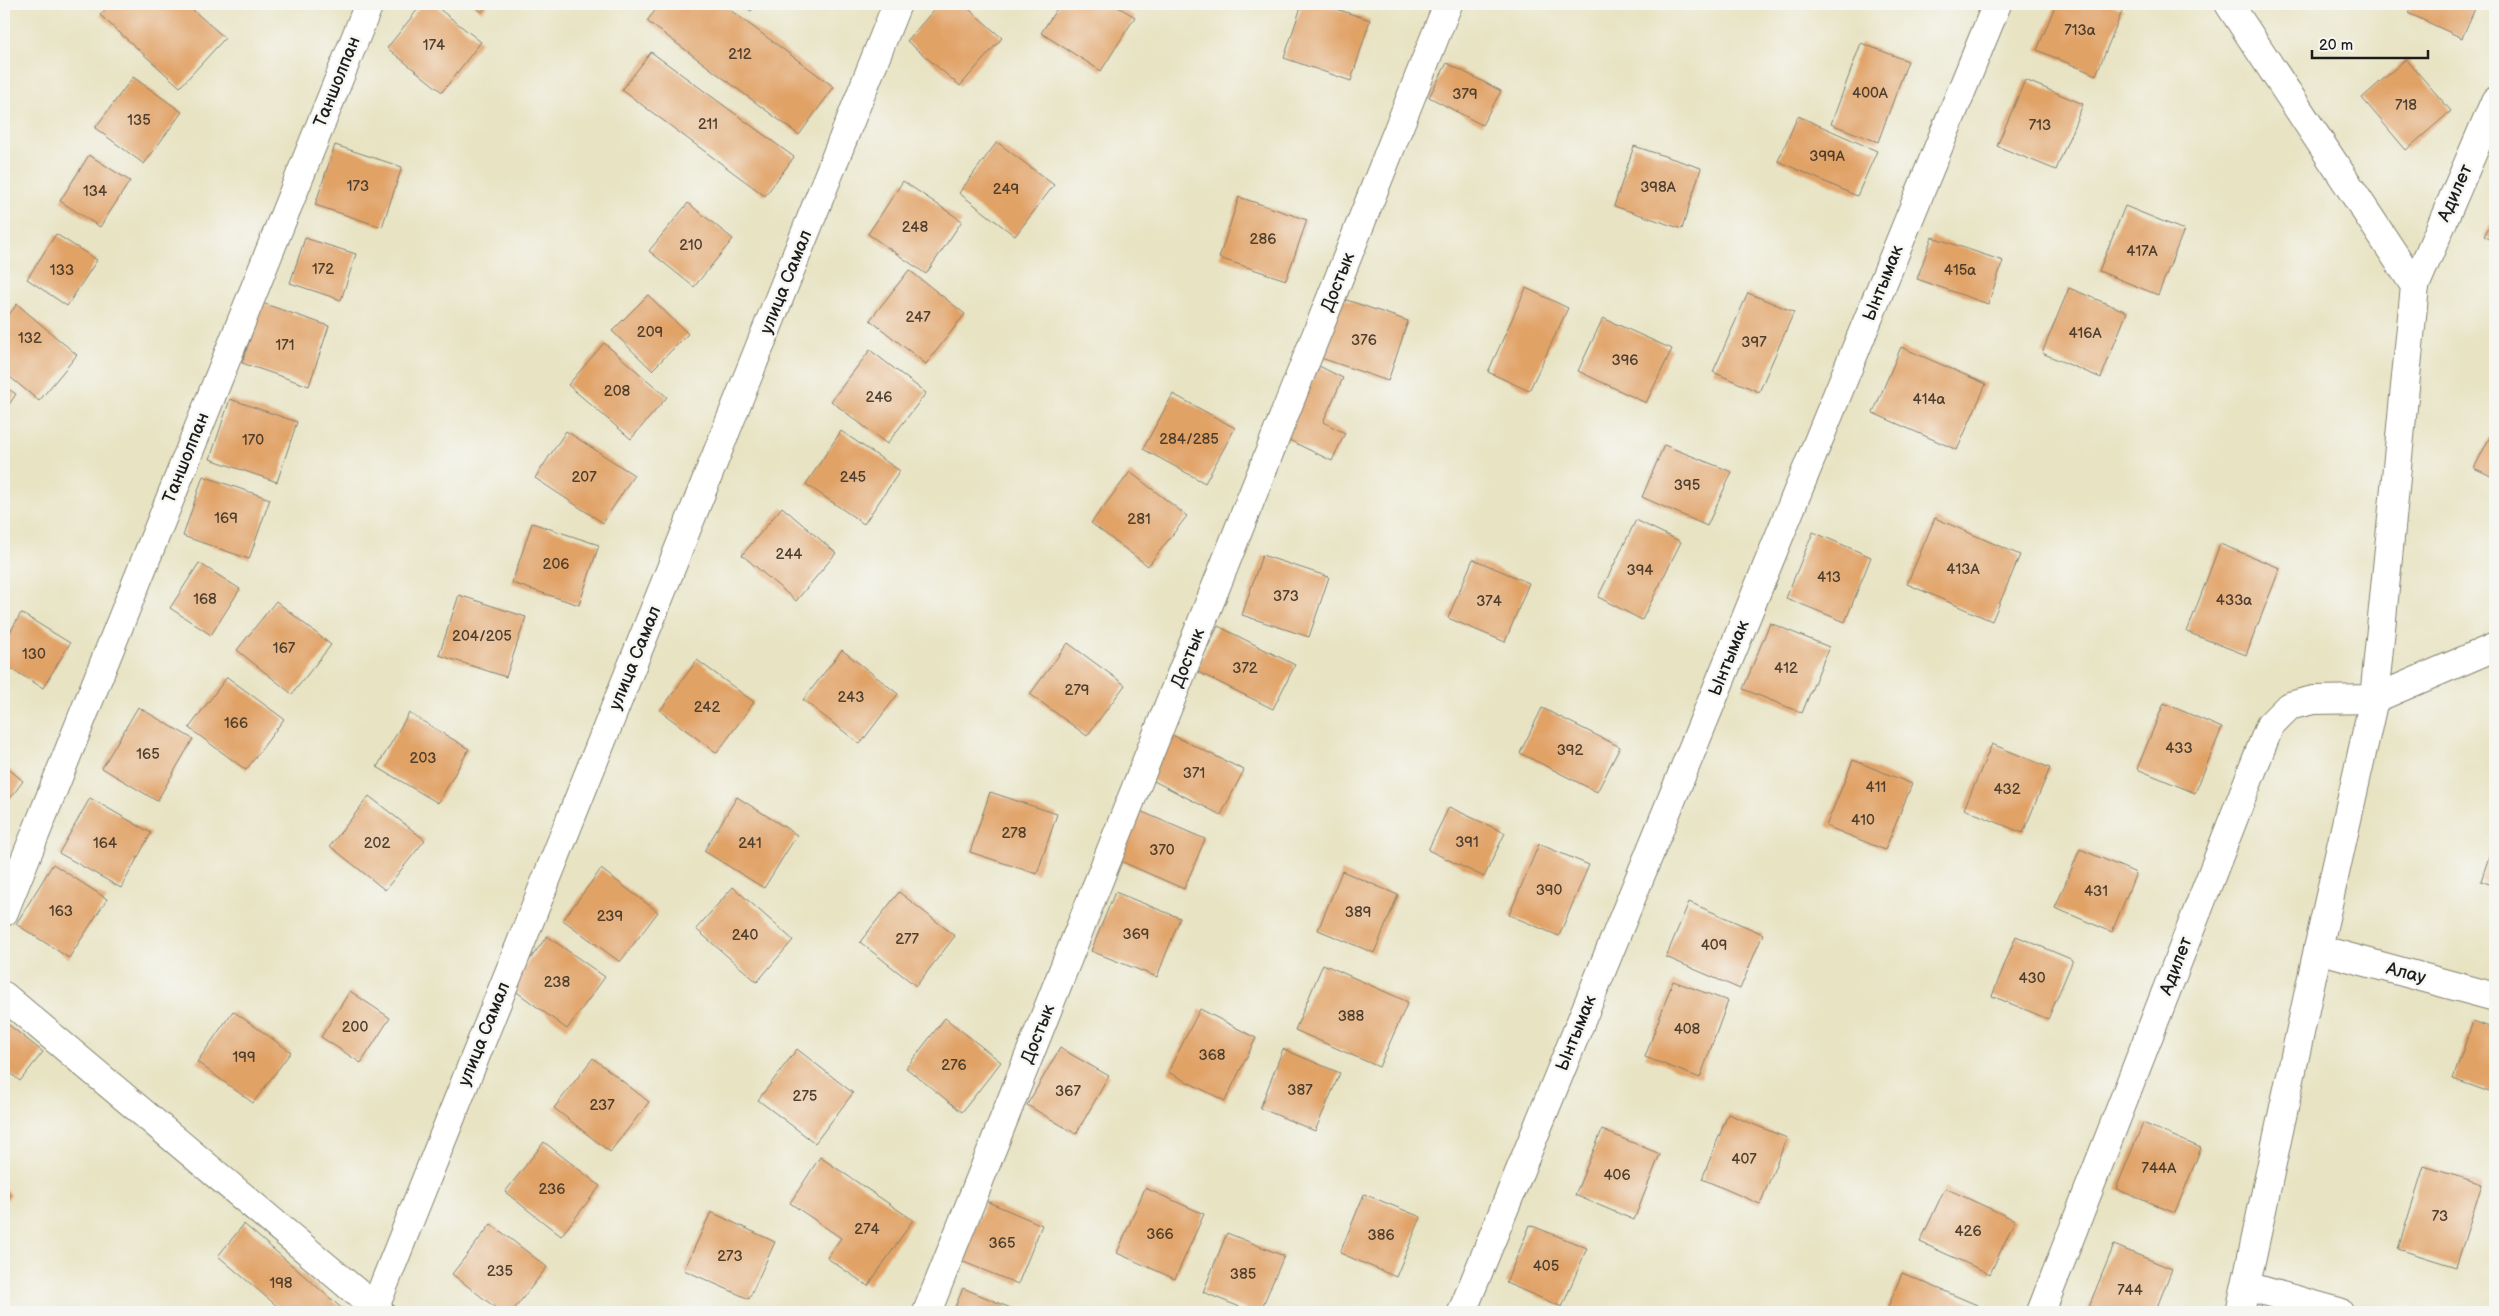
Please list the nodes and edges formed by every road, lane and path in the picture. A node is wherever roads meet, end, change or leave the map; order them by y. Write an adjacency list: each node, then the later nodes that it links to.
1 (369, 4): 10 (street, Таншолпан)
2 (897, 4): 15 (street, улица Самал)
3 (1448, 4): 16 (street, Достык)
4 (1997, 4): 17 (street, Ынтымак)
5 (2229, 4): 7 (street)
6 (2495, 101): 7 (street, Адилет)
7 (2415, 286): 9 (street, Адилет)
8 (2495, 647): 9 (street)
9 (2374, 699): 11 (street, Адилет); 18 (street, Адилет)
10 (4, 912)
11 (2318, 949): 13 (street, Алау); 14 (street, Адилет)
12 (4, 996): 15 (street)
13 (2495, 997)
14 (2246, 1286): 19 (street, Адилет); 20 (street)
15 (376, 1311)
16 (927, 1312)
17 (1462, 1312)
18 (2041, 1312)
19 (2240, 1312)
20 (2339, 1312)

